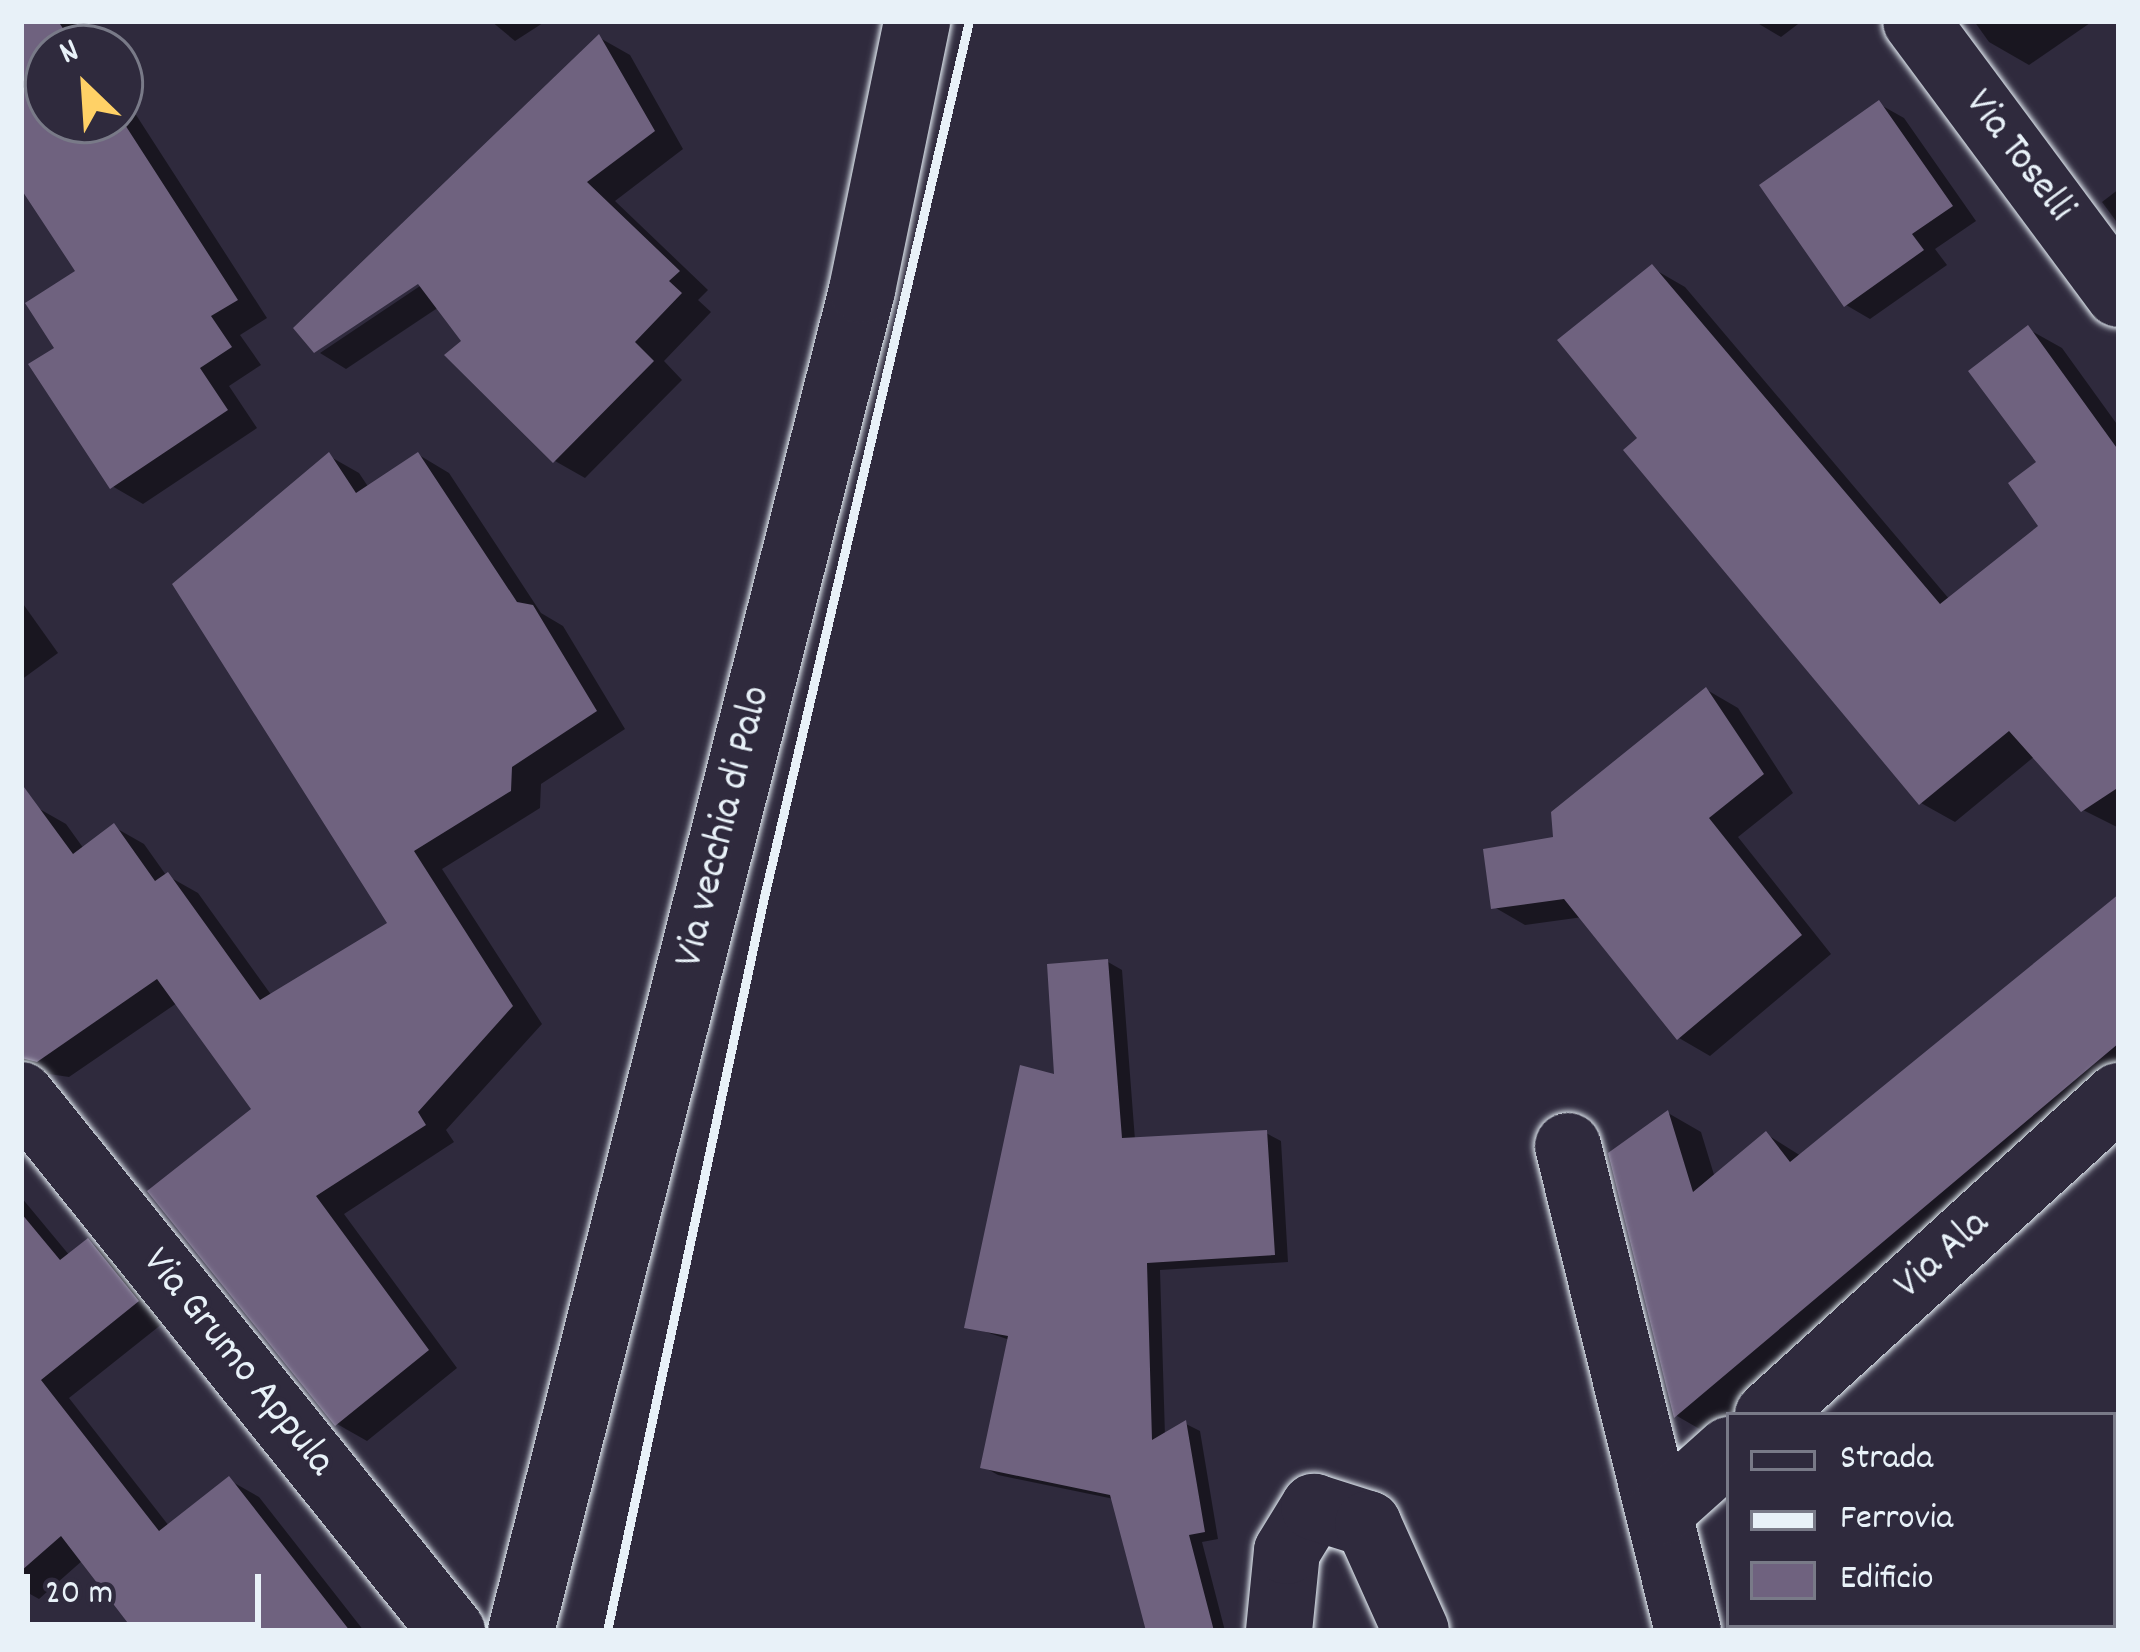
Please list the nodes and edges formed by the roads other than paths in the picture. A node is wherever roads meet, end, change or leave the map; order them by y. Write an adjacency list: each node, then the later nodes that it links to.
1 (917, 21): 11 (street, Via vecchia di Palo)
2 (1916, 21): 3 (street, Via Toselli)
3 (2119, 294)
4 (21, 1095): 10 (street, Via Grumo Appula)
5 (2119, 1096): 7 (street, Via Ala)
6 (1568, 1146): 9 (street)
7 (1771, 1412)
8 (1726, 1453): 9 (street)
9 (1660, 1512): 14 (street)
10 (452, 1631)
11 (521, 1631)
12 (1279, 1631): 13 (street)
13 (1416, 1631)
14 (1688, 1631)

